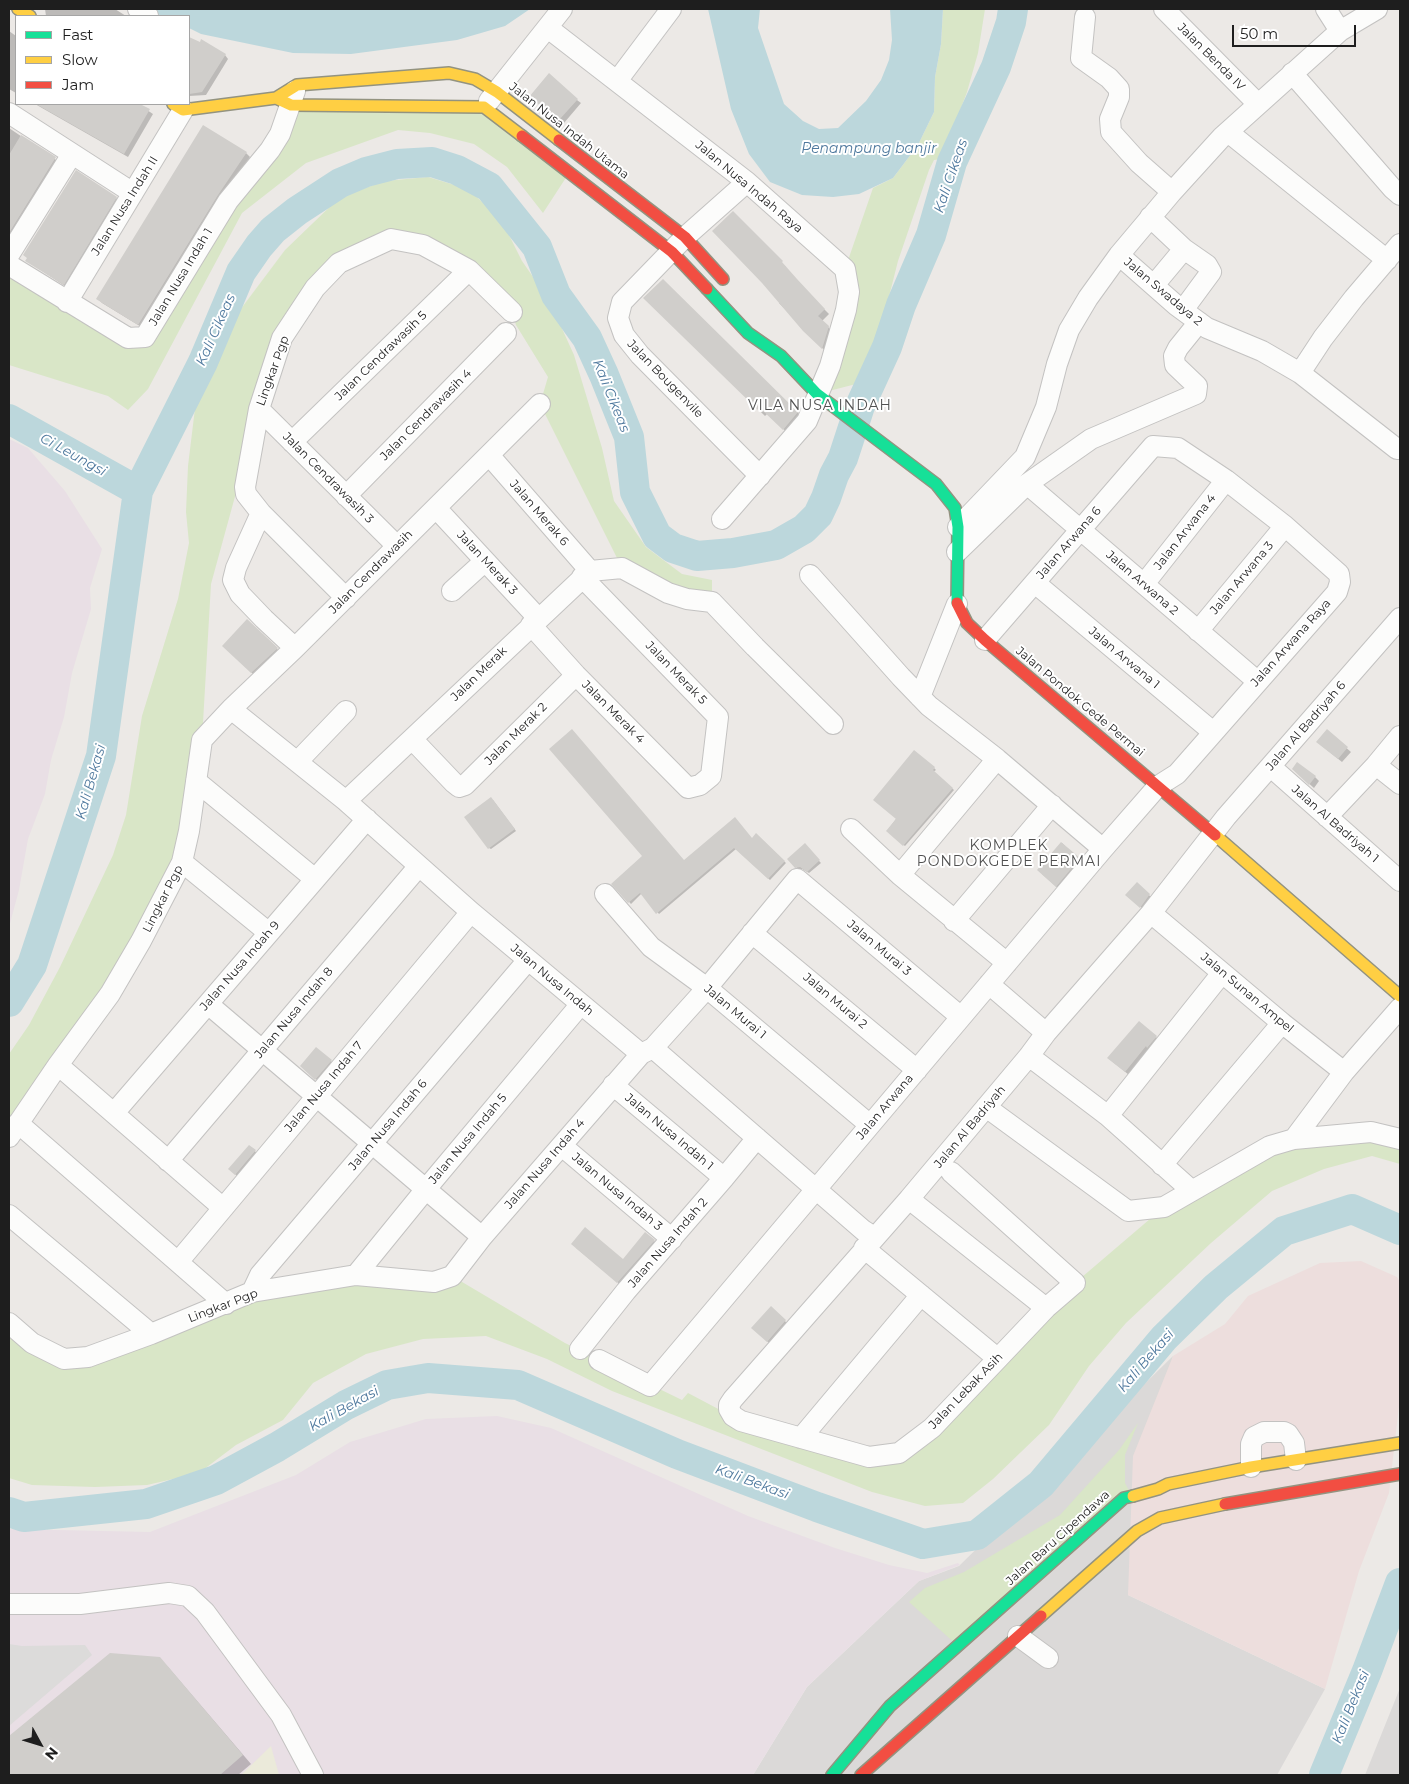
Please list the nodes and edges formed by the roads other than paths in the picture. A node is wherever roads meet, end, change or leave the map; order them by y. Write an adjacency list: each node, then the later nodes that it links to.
1 (562, 9): 7 (street)
2 (671, 9): 10 (street)
3 (1164, 9): 14 (street, Jalan Benda IV)
4 (1326, 9): 8 (street)
5 (1377, 9): 8 (street)
6 (1085, 17): 20 (street)
7 (548, 28): 10 (street, Jalan Nusa Indah Raya); 12 (street)
8 (1340, 31): 9 (street)
9 (1292, 73): 14 (street); 22 (street)
10 (616, 81): 19 (street, Jalan Nusa Indah Raya)
11 (297, 84): 12 (street, Jalan Nusa Indah Utama); 13 (street, Jalan Nusa Indah 1)
12 (490, 99): 13 (street); 24 (street, Jalan Nusa Indah Utama); 24 (street, Jalan Nusa Indah Utama)
13 (284, 102): 15 (street); 34 (street, Jalan Nusa Indah 1)
14 (1258, 104): 17 (street)
15 (178, 107): 21 (street, Jalan Nusa Indah II)
16 (9, 114): 18 (street)
17 (1228, 132): 20 (street); 29 (street)
18 (72, 154): 21 (street); 27 (street)
19 (747, 182): 24 (street, Jalan Bougenvile); 41 (street, Jalan Nusa Indah Raya)
20 (1172, 192): 23 (street)
21 (133, 193): 34 (street, Jalan Nusa Indah II)
22 (1400, 195)
23 (1150, 217): 26 (street); 28 (street)
24 (678, 244): 33 (street, Jalan Nusa Indah Utama); 39 (street, Jalan Nusa Indah Utama); 48 (street, Jalan Bougenvile)
25 (1400, 244): 29 (street)
26 (1184, 249): 32 (street); 36 (street)
27 (9, 255)
28 (1119, 255): 32 (street, Jalan Swadaya 2); 56 (street)
29 (1387, 260): 40 (street)
30 (9, 265): 34 (street, Jalan Nusa Indah 1)
31 (469, 270): 35 (street, Lingkar Pgp); 43 (street, Lingkar Pgp); 44 (street, Jalan Cendrawasih 5)
32 (1154, 286): 36 (street, Jalan Swadaya 2)
33 (730, 287)
34 (67, 302)
35 (512, 312)
36 (1191, 316): 40 (street, Jalan Swadaya 2); 50 (street)
37 (767, 331): 39 (street, Jalan Nusa Indah Utama)
38 (506, 333): 51 (street, Jalan Cendrawasih 4)
39 (781, 356): 41 (street, Jalan Nusa Indah Utama)
40 (1300, 373): 46 (street, Jalan Swadaya 2)
41 (822, 398): 48 (street); 56 (street)
42 (540, 404): 47 (street, Jalan Cendrawasih)
43 (259, 409): 44 (street, Jalan Cendrawasih 3); 53 (street, Lingkar Pgp)
44 (292, 442): 51 (street, Jalan Cendrawasih 3)
45 (1154, 446): 49 (street, Jalan Arwana Raya); 57 (street, Jalan Arwana 6)
46 (1400, 449)
47 (489, 455): 52 (street, Jalan Cendrawasih); 61 (street, Jalan Merak 6)
48 (760, 476): 54 (street)
49 (1226, 480): 55 (street, Jalan Arwana Raya); 64 (street, Jalan Arwana 4)
50 (1028, 484): 57 (street, Jalan Arwana 2); 59 (street)
51 (346, 496): 58 (street, Jalan Cendrawasih 3)
52 (436, 508): 58 (street, Jalan Cendrawasih); 60 (street, Jalan Merak 3)
53 (261, 513): 66 (street, Lingkar Pgp); 72 (street)
54 (722, 519)
55 (1285, 526): 70 (street, Jalan Arwana 3); 74 (street, Jalan Arwana Raya)
56 (958, 527): 59 (street)
57 (1081, 530): 63 (street, Jalan Arwana 6); 64 (street, Jalan Arwana 2)
58 (397, 546): 66 (street, Jalan Cendrawasih)
59 (957, 552): 67 (street)
60 (485, 561): 65 (street); 69 (street, Jalan Merak 3)
61 (586, 574): 69 (street, Jalan Merak); 78 (street); 89 (street, Jalan Merak 5)
62 (810, 575): 75 (street)
63 (1035, 583): 71 (street, Jalan Arwana 6); 79 (street, Jalan Arwana 1)
64 (1144, 584): 70 (street, Jalan Arwana 2)
65 (452, 591)
66 (346, 598): 72 (street, Jalan Cendrawasih)
67 (957, 604): 71 (street, Jalan Pondok Gede Permai); 75 (street)
68 (1400, 618): 86 (street, Jalan Al Badriyah 6)
69 (535, 621): 73 (street, Jalan Merak 4); 81 (street, Jalan Merak)
70 (1198, 631): 74 (street, Jalan Arwana 2)
71 (985, 640): 90 (street, Jalan Pondok Gede Permai)
72 (295, 648): 76 (street, Jalan Cendrawasih)
73 (576, 675): 81 (street, Jalan Merak 2); 89 (street, Jalan Merak 4)
74 (1258, 681): 79 (street, Jalan Arwana Raya)
75 (920, 697): 83 (street)
76 (231, 708): 82 (street, Jalan Cendrawasih); 84 (street, Jalan Nusa Indah)
77 (346, 711): 84 (street)
78 (833, 724)
79 (1213, 732): 90 (street, Jalan Arwana Raya)
80 (1400, 736): 85 (street)
81 (412, 738): 91 (street, Jalan Merak)
82 (202, 740): 87 (street, Lingkar Pgp)
83 (997, 759): 92 (street); 100 (street)
84 (298, 761): 91 (street, Jalan Nusa Indah)
85 (1376, 765): 88 (street); 93 (street)
86 (1271, 767): 93 (street, Jalan Al Badriyah 1); 96 (street, Jalan Al Badriyah 6)
87 (196, 781): 98 (street, Lingkar Pgp); 101 (street)
88 (1400, 784)
89 (700, 785)
90 (1158, 786): 96 (street, Jalan Pondok Gede Permai); 97 (street, Jalan Arwana)
91 (346, 801): 94 (street, Jalan Nusa Indah)
92 (1052, 805): 97 (street); 107 (street)
93 (1327, 817): 103 (street, Jalan Al Badriyah 1)
94 (367, 819): 99 (street, Jalan Nusa Indah); 101 (street, Jalan Nusa Indah 9)
95 (852, 829): 100 (street)
96 (1213, 835): 106 (street, Jalan Al Badriyah); 115 (street, Jalan Pondok Gede Permai)
97 (1103, 849): 111 (street, Jalan Arwana)
98 (182, 862): 108 (street); 125 (street, Lingkar Pgp)
99 (419, 866): 105 (street, Jalan Nusa Indah); 122 (street, Jalan Nusa Indah 8)
100 (900, 876): 107 (street)
101 (315, 879): 108 (street, Jalan Nusa Indah 9)
102 (797, 879): 109 (street, Jalan Nusa Indah 4); 119 (street, Jalan Murai 3)
103 (1400, 881)
104 (605, 894): 114 (street, Jalan Murai 1)
105 (471, 912): 110 (street, Jalan Nusa Indah); 129 (street, Jalan Nusa Indah 7)
106 (1150, 913): 112 (street, Jalan Sunan Ampel); 121 (street, Jalan Al Badriyah)
107 (954, 921): 111 (street)
108 (269, 933): 116 (street, Jalan Nusa Indah 9)
109 (752, 933): 114 (street, Jalan Nusa Indah 4); 126 (street, Jalan Murai 2)
110 (528, 960): 117 (street, Jalan Nusa Indah); 138 (street, Jalan Nusa Indah 6)
111 (1007, 963): 113 (street, Jalan Arwana)
112 (1222, 973): 120 (street, Jalan Sunan Ampel); 132 (street)
113 (989, 984): 119 (street, Jalan Arwana); 121 (street)
114 (707, 988): 123 (street, Jalan Nusa Indah 4); 133 (street, Jalan Murai 1)
115 (1400, 996)
116 (208, 1004): 122 (street); 131 (street, Jalan Nusa Indah 9)
117 (581, 1004): 123 (street, Jalan Nusa Indah); 144 (street, Jalan Nusa Indah 5)
118 (1400, 1008): 127 (street)
119 (961, 1017): 126 (street, Jalan Arwana)
120 (1282, 1023): 127 (street, Jalan Sunan Ampel); 141 (street)
121 (1046, 1033): 124 (street, Jalan Al Badriyah)
122 (262, 1051): 129 (street); 140 (street, Jalan Nusa Indah 8)
123 (647, 1051): 128 (street, Jalan Nusa Indah 4); 135 (street, Jalan Nusa Indah)
124 (1029, 1056): 130 (street, Jalan Al Badriyah); 132 (street)
125 (58, 1065): 131 (street); 134 (street, Lingkar Pgp)
126 (917, 1070): 133 (street, Jalan Arwana)
127 (1344, 1072): 136 (street)
128 (613, 1085): 139 (street, Jalan Nusa Indah 4); 143 (street, Jalan Nusa Indah 1)
129 (316, 1096): 138 (street); 148 (street, Jalan Nusa Indah 7)
130 (986, 1107): 146 (street); 147 (street, Jalan Al Badriyah)
131 (114, 1114): 140 (street)
132 (1108, 1116): 141 (street)
133 (870, 1125): 145 (street, Jalan Arwana)
134 (13, 1130): 153 (street)
135 (758, 1138): 143 (street, Jalan Nusa Indah 2); 145 (street, Jalan Nusa Indah)
136 (1294, 1139): 137 (street); 146 (street)
137 (1400, 1140)
138 (373, 1143): 144 (street); 156 (street, Jalan Nusa Indah 6)
139 (562, 1146): 150 (street, Jalan Nusa Indah 4); 151 (street, Jalan Nusa Indah 3)
140 (168, 1161): 148 (street)
141 (1162, 1165): 146 (street)
142 (951, 1172): 159 (street, Jalan Lebak Asih)
143 (724, 1178): 151 (street, Jalan Nusa Indah 2)
144 (426, 1189): 150 (street); 154 (street, Jalan Nusa Indah 5)
145 (816, 1189): 152 (street, Jalan Nusa Indah); 164 (street, Jalan Arwana)
146 (1191, 1190)
147 (909, 1199): 152 (street, Jalan Al Badriyah); 159 (street)
148 (223, 1208): 153 (street, Jalan Nusa Indah 7)
149 (9, 1215): 161 (street)
150 (482, 1237): 155 (street, Jalan Nusa Indah 4)
151 (672, 1239): 162 (street, Jalan Nusa Indah 2)
152 (869, 1243): 157 (street, Jalan Nusa Indah); 165 (street, Jalan Al Badriyah)
153 (178, 1262): 158 (street)
154 (356, 1276): 155 (street, Lingkar Pgp); 156 (street, Lingkar Pgp)
155 (452, 1276)
156 (252, 1292): 158 (street, Lingkar Pgp)
157 (920, 1295): 163 (street, Jalan Nusa Indah); 166 (street)
158 (226, 1304): 161 (street, Lingkar Pgp)
159 (1046, 1308): 163 (street, Jalan Lebak Asih)
160 (9, 1323): 161 (street, Lingkar Pgp)
161 (151, 1334)
162 (580, 1349)
163 (997, 1358): 166 (street, Jalan Lebak Asih)
164 (600, 1360)
165 (733, 1416): 166 (street, Jalan Lebak Asih)
166 (801, 1438)
167 (1400, 1443): 168 (street, Jalan Baru Cipendawa)
168 (1296, 1460): 169 (street, Jalan Baru Cipendawa); 169 (street)
169 (1251, 1467): 175 (street, Jalan Baru Cipendawa)
170 (1400, 1474): 172 (street)
171 (9, 1604): 174 (street)
172 (1018, 1636): 173 (street); 176 (street)
173 (1048, 1658)
174 (313, 1775)
175 (832, 1775)
176 (861, 1775)

